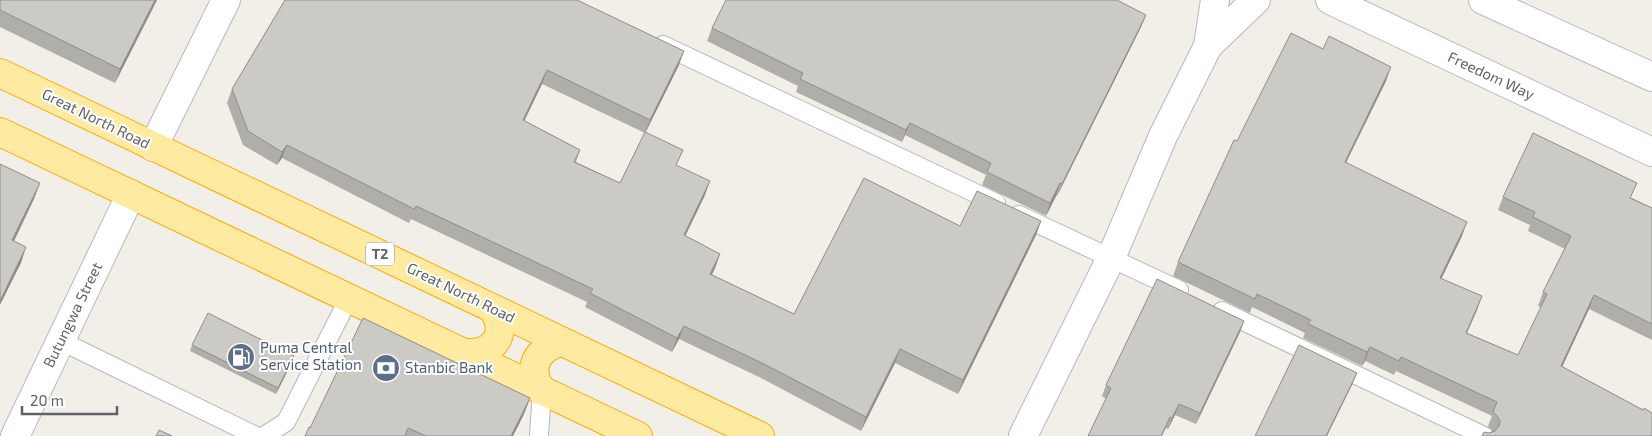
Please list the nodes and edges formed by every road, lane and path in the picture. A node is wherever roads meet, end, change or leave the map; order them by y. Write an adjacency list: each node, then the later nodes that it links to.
1 (226, 0): 11 (main road)
2 (1216, 0): 7 (main road)
3 (1256, 0): 7 (main road)
4 (1330, 0): 12 (main road, Freedom Way)
5 (1483, 0): 9 (main road)
6 (648, 38): 14 (lane)
7 (1208, 46): 14 (main road)
8 (0, 73): 11 (highway, Great North Road / T2)
9 (1652, 76)
10 (0, 132): 13 (highway)
11 (153, 146): 18 (highway, Great North Road / T2)
12 (1652, 152)
13 (131, 194): 16 (highway); 19 (main road, Butungwa Street)
14 (1111, 258): 15 (lane); 29 (main road)
15 (1191, 296)
16 (349, 298): 21 (highway); 25 (lane)
17 (1208, 305): 30 (lane)
18 (492, 308): 20 (highway, Great North Road / T2); 21 (highway)
19 (61, 341): 23 (main road, Butungwa Street); 24 (lane)
20 (562, 342): 22 (highway); 28 (highway, Great North Road / T2)
21 (465, 353): 22 (highway)
22 (542, 391): 26 (lane); 27 (highway)
23 (15, 436)
24 (256, 436)
25 (264, 436)
26 (539, 436)
27 (638, 436)
28 (760, 436)
29 (1023, 436)
30 (1484, 436)

